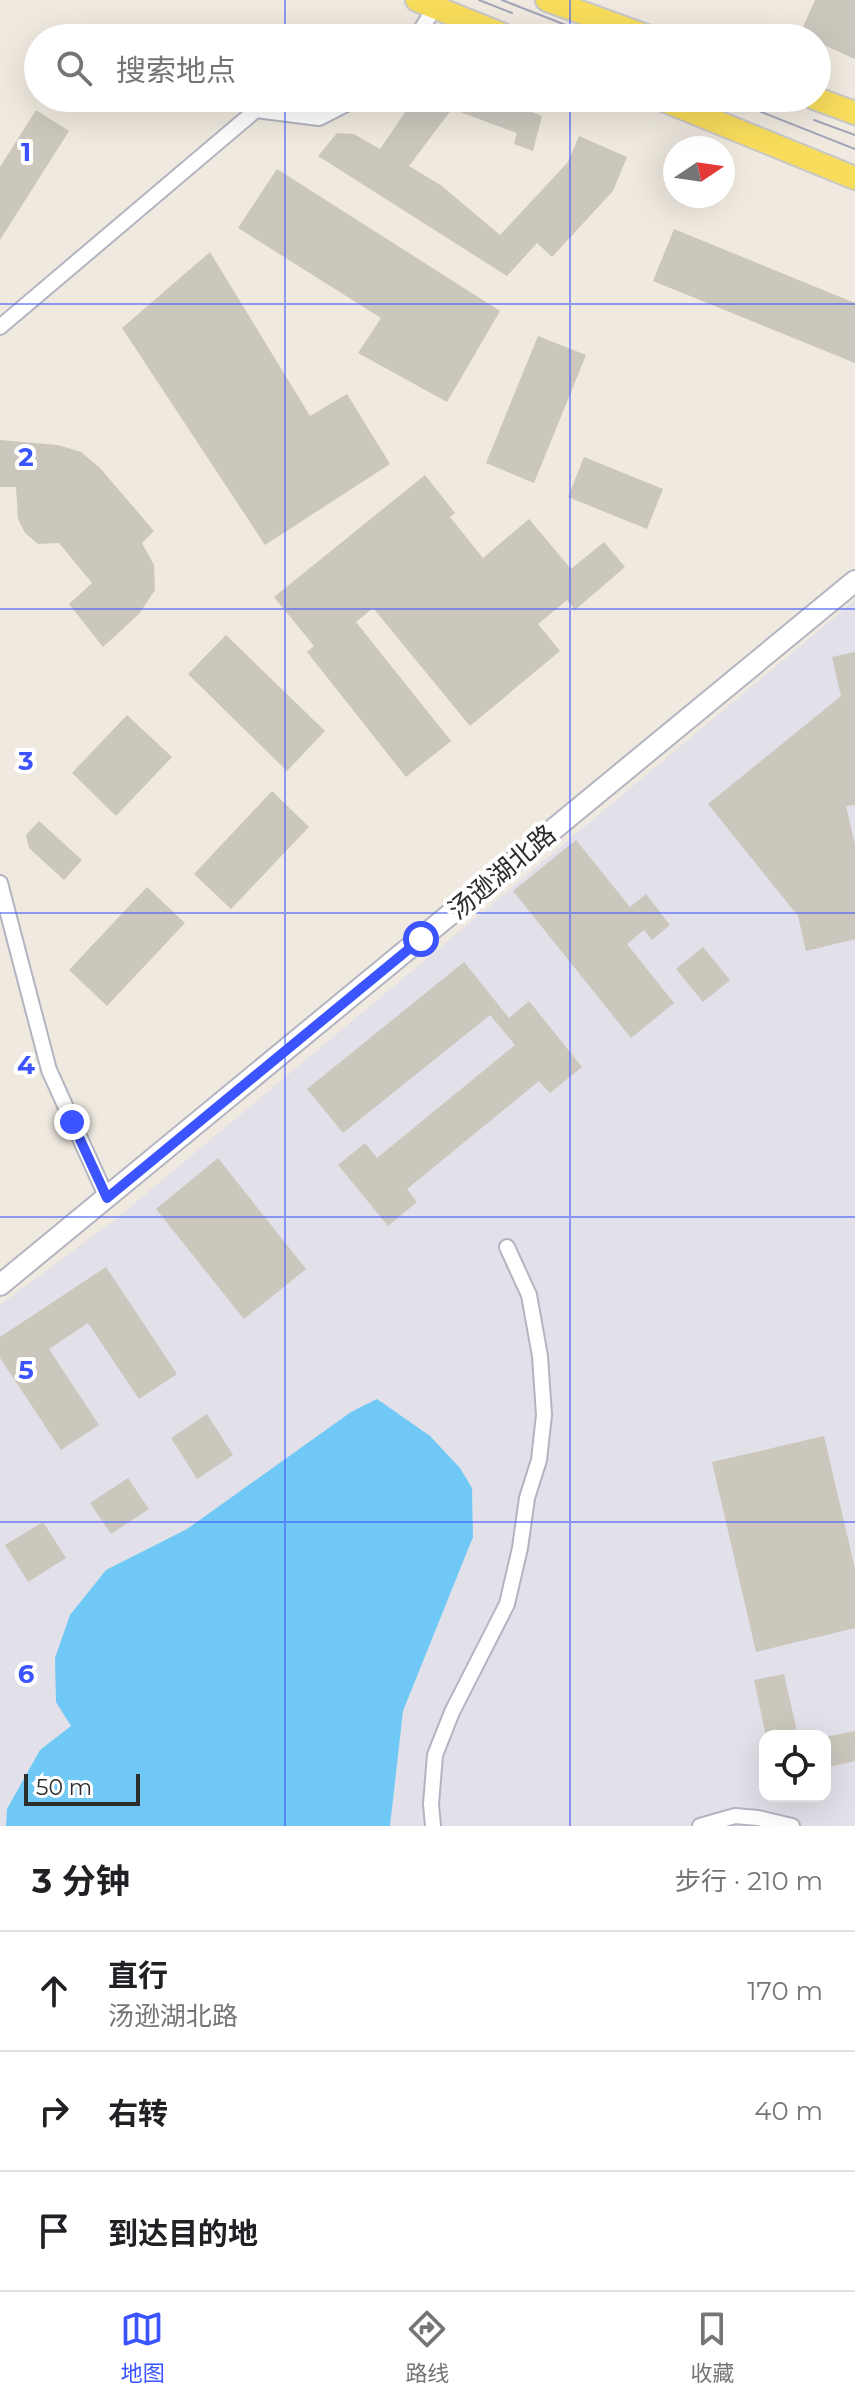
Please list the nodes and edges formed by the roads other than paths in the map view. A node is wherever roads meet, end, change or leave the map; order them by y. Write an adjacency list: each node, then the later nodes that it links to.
1 (551, 1): 3 (main road)
2 (426, 4): 4 (street); 5 (main road)
3 (579, 5): 6 (main road)
4 (420, 24)
5 (476, 24)
6 (621, 24)
7 (831, 104): 12 (main road)
8 (254, 112): 14 (street)
9 (272, 112): 10 (street)
10 (331, 112)
11 (692, 112): 13 (main road)
12 (855, 113)
13 (855, 178)
14 (0, 327)
15 (855, 581): 17 (main road, 汤逊湖北路)
16 (0, 883): 17 (street)
17 (107, 1198): 19 (main road, 汤逊湖北路)
18 (507, 1247): 20 (street)
19 (0, 1285)
20 (433, 1826)
21 (700, 1826): 22 (street)
22 (792, 1826)

